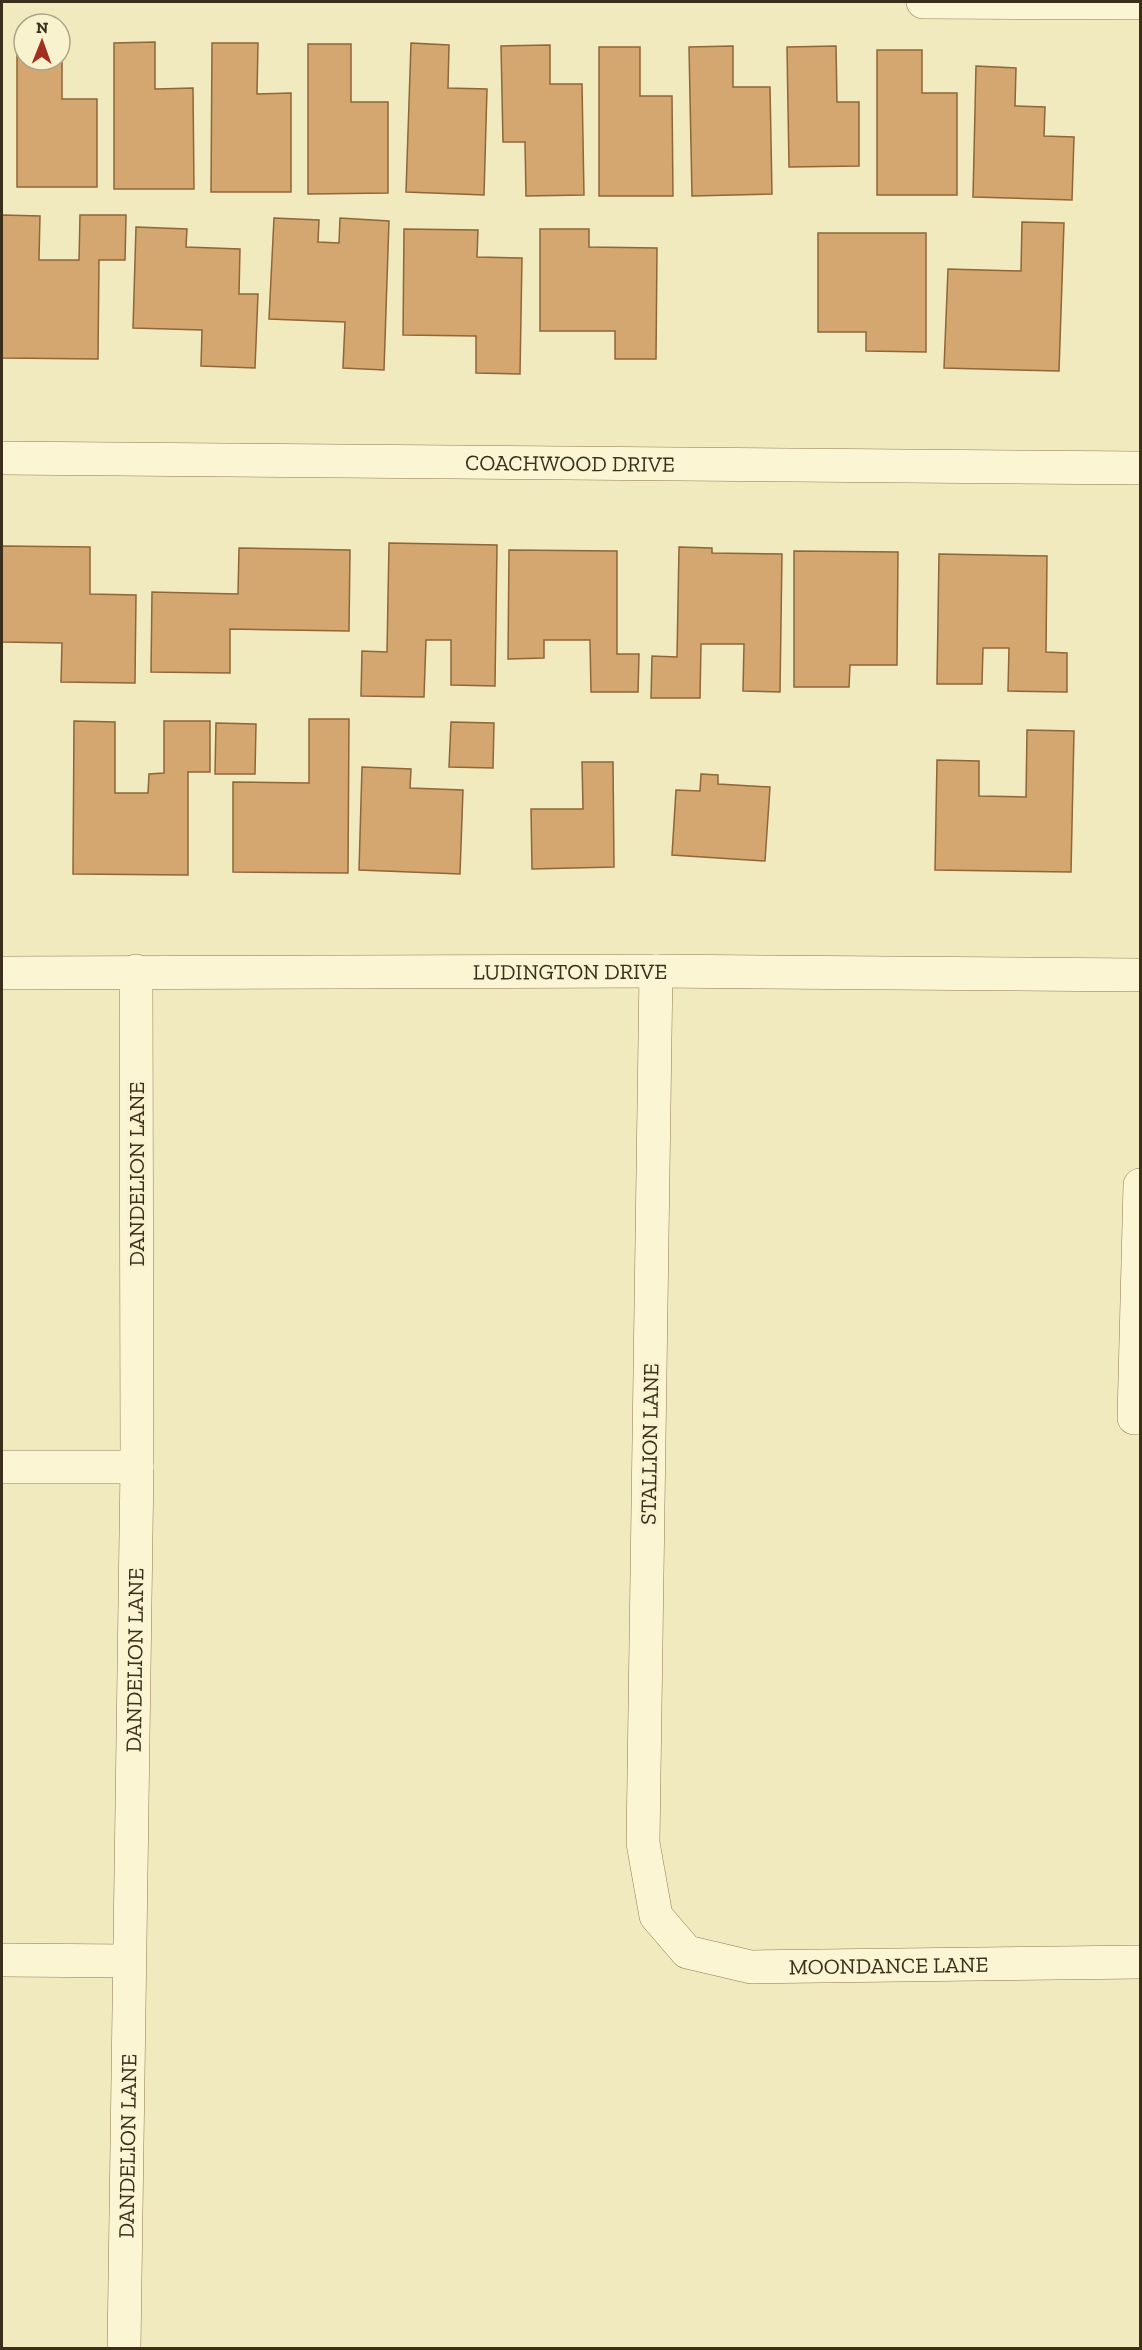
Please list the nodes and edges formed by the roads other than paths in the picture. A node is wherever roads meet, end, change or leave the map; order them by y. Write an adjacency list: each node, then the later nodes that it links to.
1 (923, 2): 2 (street)
2 (1140, 3)
3 (2, 458): 4 (street, COACHWOOD DRIVE)
4 (1140, 468)
5 (136, 971): 6 (street, LUDINGTON DRIVE); 7 (street, LUDINGTON DRIVE); 12 (street, DANDELION LANE)
6 (656, 971): 8 (street, LUDINGTON DRIVE); 13 (street, STALLION LANE)
7 (2, 973)
8 (1140, 975)
9 (1140, 1185): 10 (street)
10 (1134, 1418)
11 (2, 1467): 12 (street)
12 (137, 1467): 15 (street, DANDELION LANE)
13 (656, 1916): 16 (street, MOONDANCE LANE)
14 (2, 1960): 15 (street)
15 (129, 1961): 17 (street, DANDELION LANE)
16 (1140, 1962)
17 (123, 2349)

